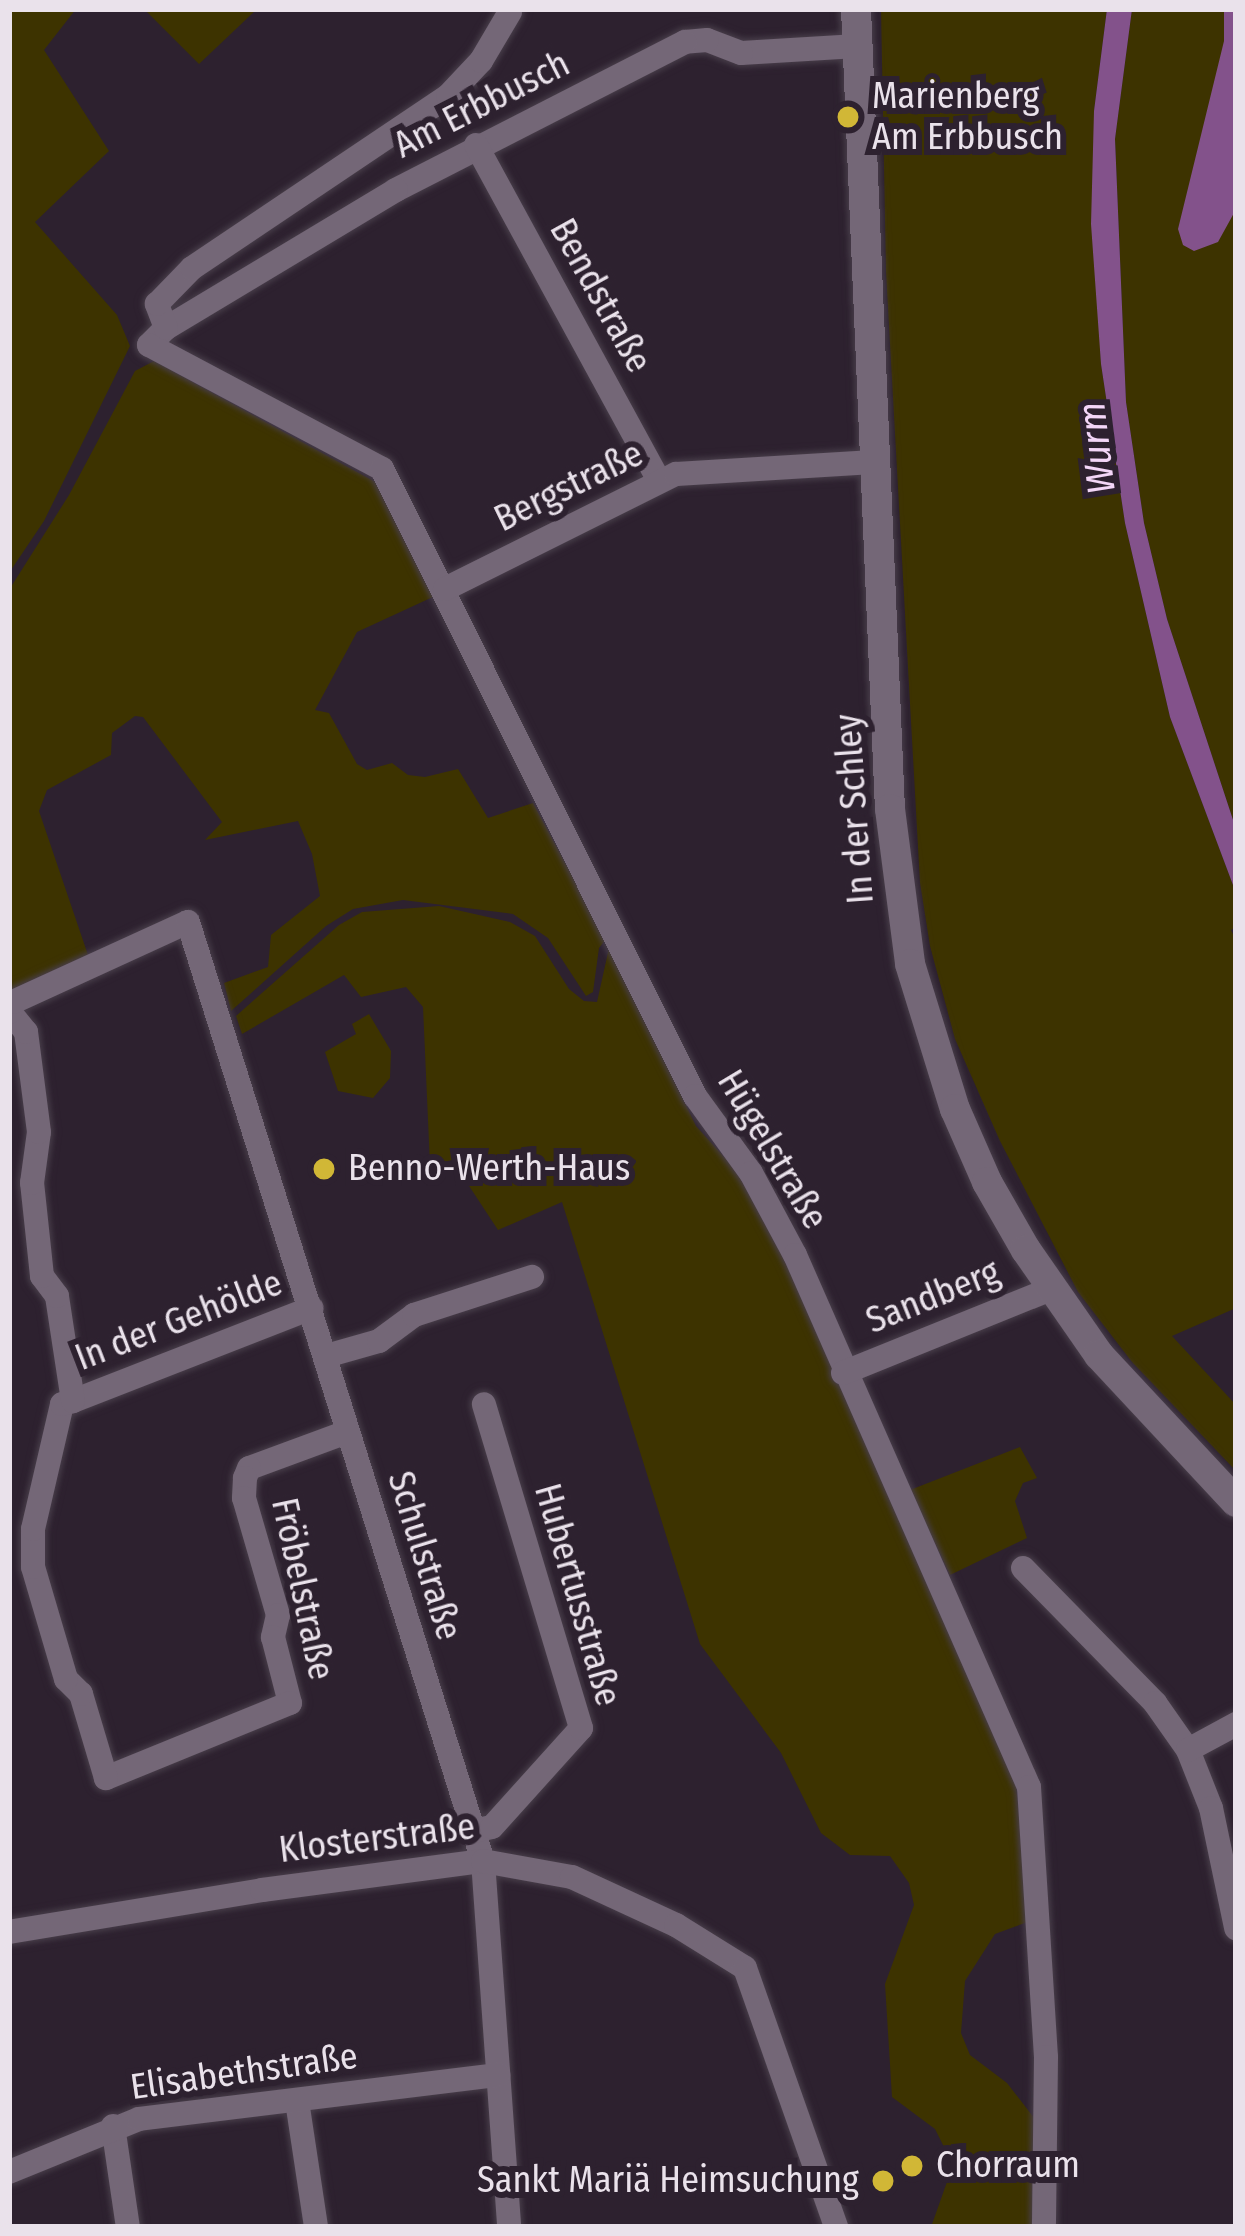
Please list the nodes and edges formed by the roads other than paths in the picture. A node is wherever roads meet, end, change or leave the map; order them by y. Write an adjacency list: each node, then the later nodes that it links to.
1 (856, 9): 3 (street, In der Schley)
2 (510, 12): 5 (street, Am Erbbusch)
3 (857, 46): 4 (street, Am Erbbusch); 6 (street, In der Schley)
4 (476, 146): 5 (street, Am Erbbusch); 7 (street, Bendstraße)
5 (158, 336): 8 (street, Hügelstraße)
6 (874, 462): 7 (street, Bergstraße); 11 (street, In der Schley)
7 (659, 481): 8 (street, Bergstraße)
8 (445, 589): 14 (street, Hügelstraße)
9 (188, 922): 12 (street, Schulstraße); 15 (street, In der Gehölde)
10 (532, 1277): 13 (street)
11 (1051, 1288): 14 (street, Sandberg); 18 (street, In der Schley)
12 (311, 1308): 13 (street, Schulstraße); 15 (street, In der Gehölde)
13 (326, 1356): 17 (street, Schulstraße)
14 (843, 1373): 35 (street, Hügelstraße)
15 (73, 1401): 22 (street, In der Gehölde)
16 (484, 1404): 23 (street, Hubertusstraße)
17 (347, 1432): 22 (street, Fröbelstraße); 23 (street, Schulstraße)
18 (1236, 1502)
19 (1022, 1568): 21 (street)
20 (1236, 1724): 21 (street)
21 (1188, 1750): 25 (street)
22 (106, 1778)
23 (474, 1832): 24 (street, Schulstraße)
24 (483, 1861): 26 (street, Klosterstraße); 27 (street, Schulstraße); 34 (street, Klosterstraße)
25 (1236, 1928)
26 (9, 1932)
27 (498, 2075): 28 (street, Elisabethstraße); 33 (street, Schulstraße)
28 (297, 2101): 29 (street, Elisabethstraße); 32 (street)
29 (113, 2126): 30 (street, Elisabethstraße); 31 (street)
30 (9, 2172)
31 (128, 2227)
32 (316, 2227)
33 (509, 2227)
34 (836, 2227)
35 (1045, 2227)

